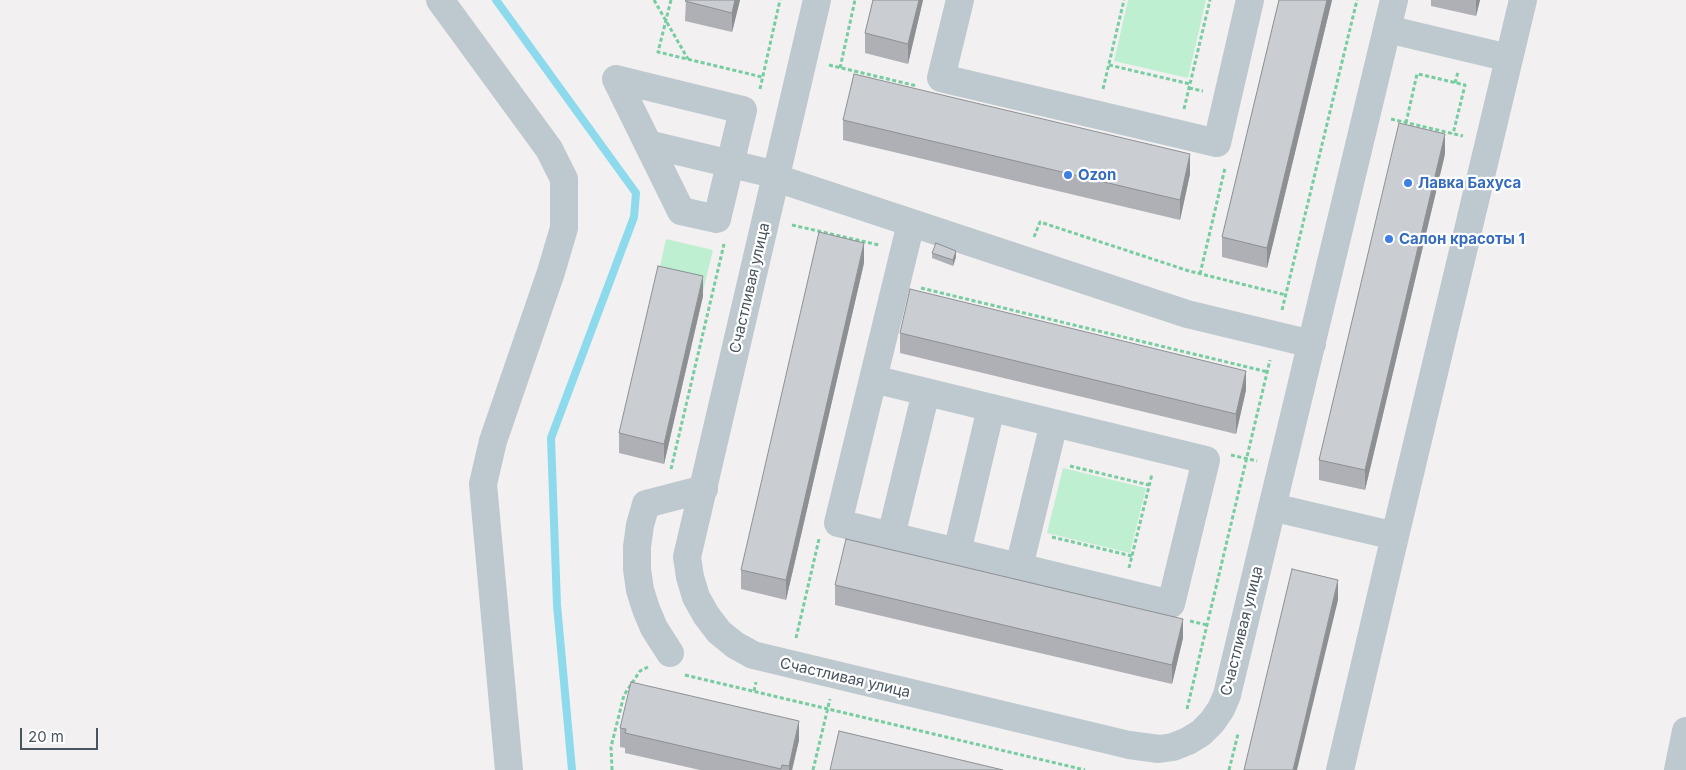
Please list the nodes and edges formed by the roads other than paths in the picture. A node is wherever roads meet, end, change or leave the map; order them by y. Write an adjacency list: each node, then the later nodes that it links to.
1 (440, 0): 26 (street)
2 (817, 0): 11 (street, Счастливая улица)
3 (960, 0): 4 (street)
4 (1250, 0)
5 (1394, 0): 7 (street, Счастливая улица)
6 (1523, 0): 8 (street)
7 (1387, 29): 8 (street); 13 (street, Счастливая улица)
8 (1509, 58): 21 (street)
9 (648, 144): 10 (street); 10 (street); 10 (street)
10 (730, 164): 11 (street)
11 (776, 177): 12 (street); 18 (street, Счастливая улица)
12 (911, 223): 13 (street); 14 (street)
13 (1312, 344): 19 (street, Счастливая улица)
14 (873, 379): 15 (street); 20 (street)
15 (926, 392): 16 (street); 20 (street)
16 (992, 408): 17 (street); 22 (street)
17 (1054, 423): 23 (street); 23 (street)
18 (704, 489): 19 (street, Счастливая улица); 24 (street)
19 (1272, 507): 21 (street)
20 (891, 536): 22 (street)
21 (1395, 536): 27 (street)
22 (957, 552): 23 (street)
23 (1019, 566)
24 (673, 663)
25 (1686, 731): 28 (street)
26 (509, 770)
27 (1340, 770)
28 (1678, 770)

